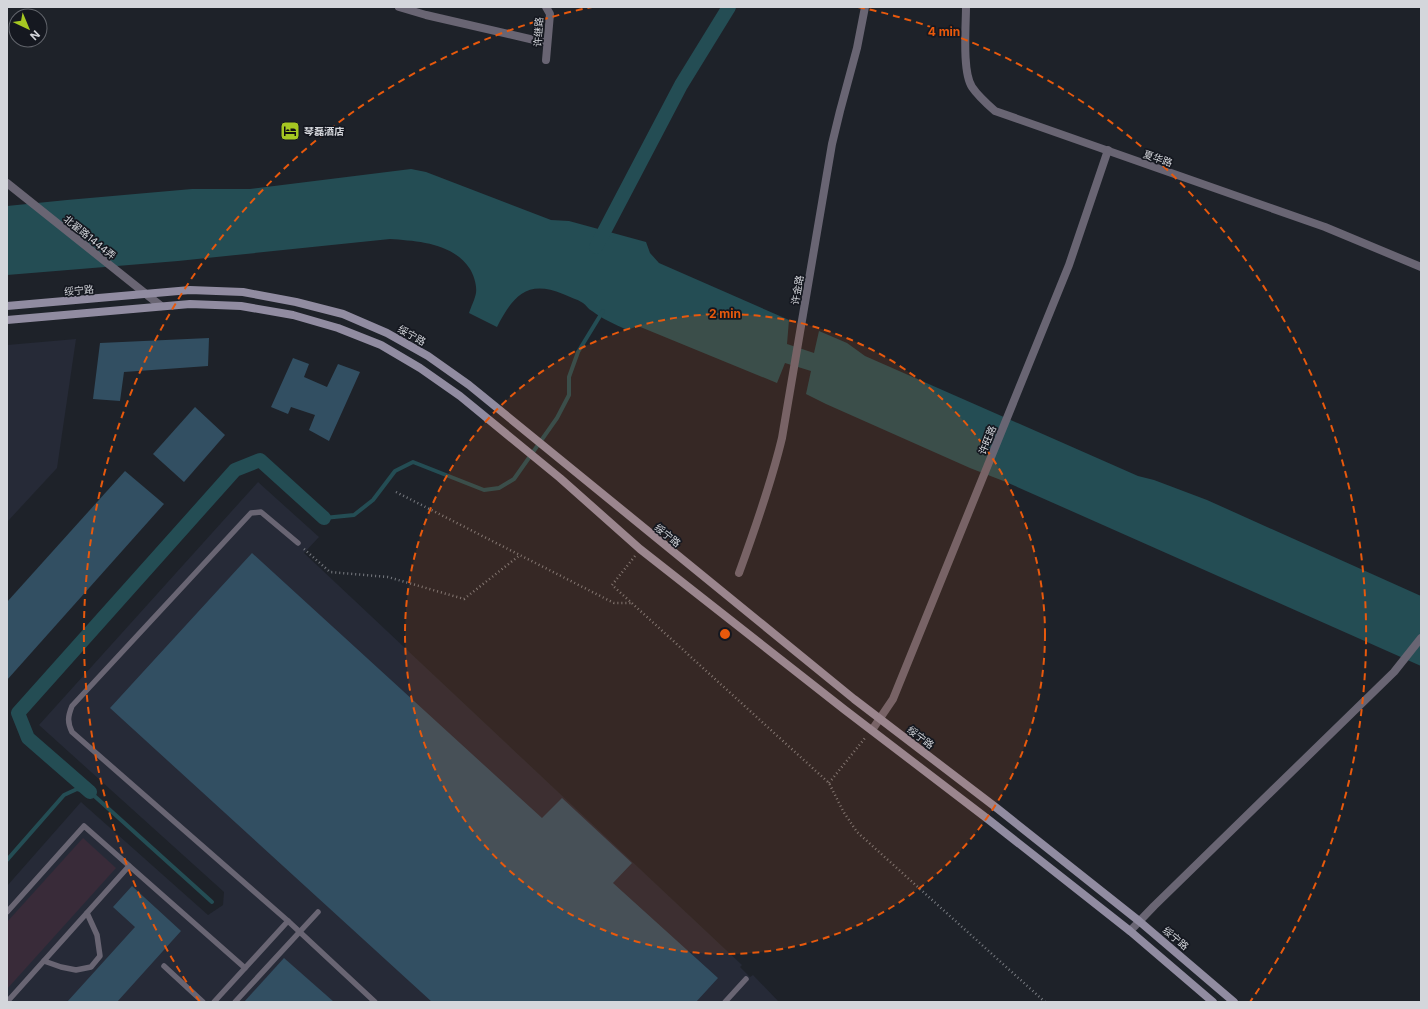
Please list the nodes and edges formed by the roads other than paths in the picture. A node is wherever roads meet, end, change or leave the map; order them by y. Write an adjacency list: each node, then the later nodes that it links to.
1 (399, 7): 5 (street)
2 (546, 7): 5 (street, 许继路)
3 (865, 7): 15 (street, 许金路)
4 (966, 7): 7 (street, 夏华路)
5 (547, 43): 6 (street, 许继路)
6 (546, 60)
7 (1108, 150): 9 (street, 夏华路); 17 (street, 许旺路)
8 (7, 183): 10 (street, 北翟路1444弄)
9 (1421, 267)
10 (146, 294): 11 (main road, 绥宁路); 12 (street, 北翟路1444弄); 17 (main road, 绥宁路)
11 (7, 306)
12 (161, 306): 13 (main road); 18 (main road)
13 (7, 320)
14 (298, 543): 23 (lane)
15 (739, 573)
16 (1421, 638): 24 (street)
17 (881, 719): 18 (street, 许旺路); 24 (main road, 绥宁路)
18 (872, 730): 25 (main road)
19 (129, 866): 20 (lane); 22 (lane); 29 (lane)
20 (7, 912)
21 (318, 912): 26 (lane)
22 (87, 913): 27 (lane); 27 (lane)
23 (288, 921): 26 (lane); 29 (lane)
24 (1139, 921): 25 (street); 38 (main road, 绥宁路)
25 (1130, 931): 37 (main road)
26 (300, 932): 34 (lane); 35 (lane)
27 (44, 961): 31 (lane)
28 (164, 966): 32 (lane)
29 (245, 968): 33 (lane)
30 (746, 979): 36 (lane)
31 (7, 1002)
32 (203, 1002)
33 (214, 1002)
34 (235, 1002)
35 (375, 1002)
36 (725, 1002)
37 (1213, 1002)
38 (1234, 1002)

